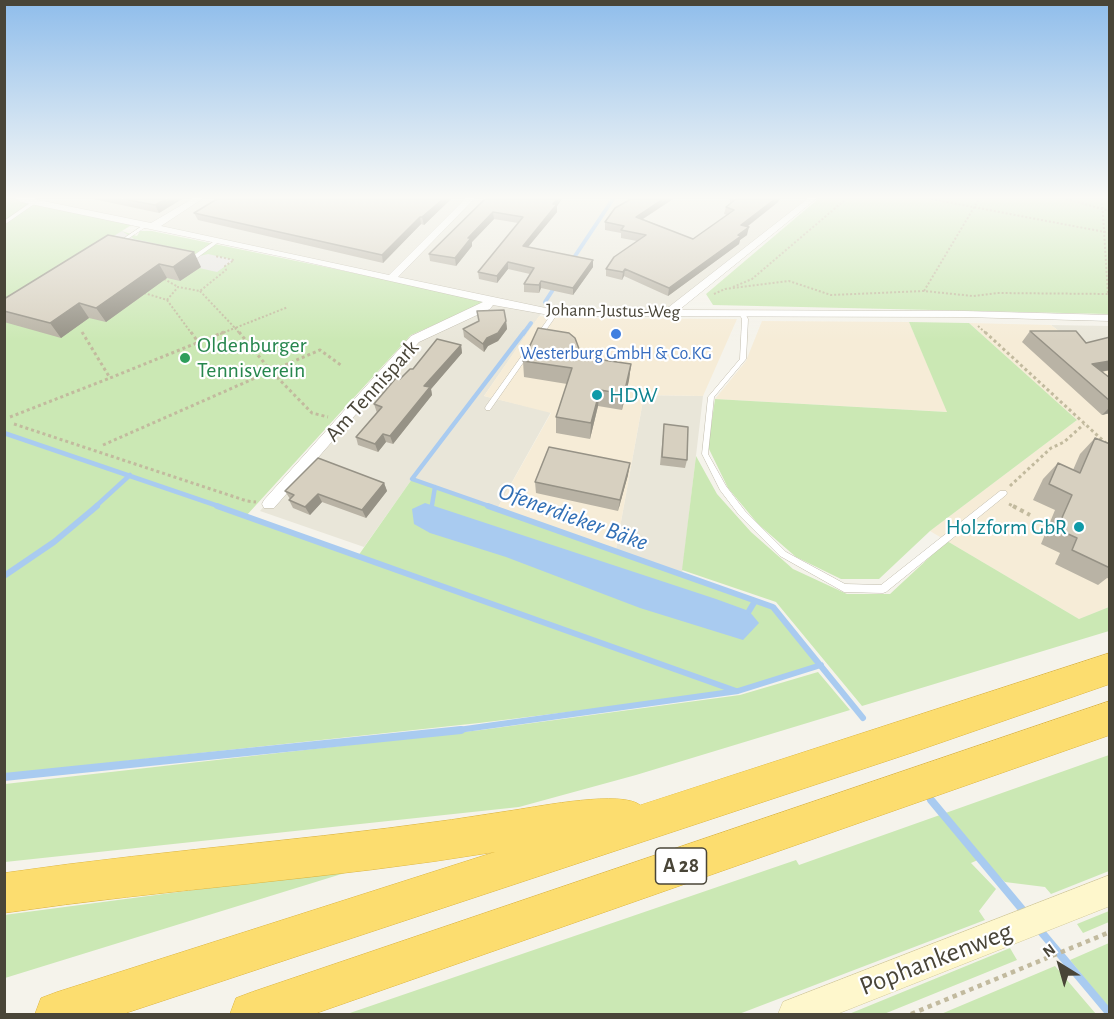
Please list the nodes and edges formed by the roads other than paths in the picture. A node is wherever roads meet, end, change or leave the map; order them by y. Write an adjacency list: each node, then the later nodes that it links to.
1 (210, 247): 5 (lane)
2 (244, 247): 6 (street, Johann-Justus-Weg)
3 (422, 247): 6 (street)
4 (752, 247): 9 (street)
5 (185, 254)
6 (391, 278): 7 (street, Johann-Justus-Weg)
7 (489, 301): 8 (street, Johann-Justus-Weg); 14 (street, Am Tennispark)
8 (555, 313): 9 (street, Johann-Justus-Weg); 12 (lane)
9 (668, 313): 10 (street, Johann-Justus-Weg)
10 (742, 313): 11 (street, Johann-Justus-Weg); 13 (lane)
11 (1110, 318)
12 (488, 408)
13 (1004, 493)
14 (269, 504)
15 (1110, 668): 17 (highway, A 28)
16 (1110, 718): 21 (highway, A 28)
17 (666, 814): 19 (highway); 20 (highway, A 28)
18 (1110, 890): 22 (street, Pophankenweg)
19 (4, 893)
20 (57, 1014)
21 (252, 1014)
22 (795, 1014)

